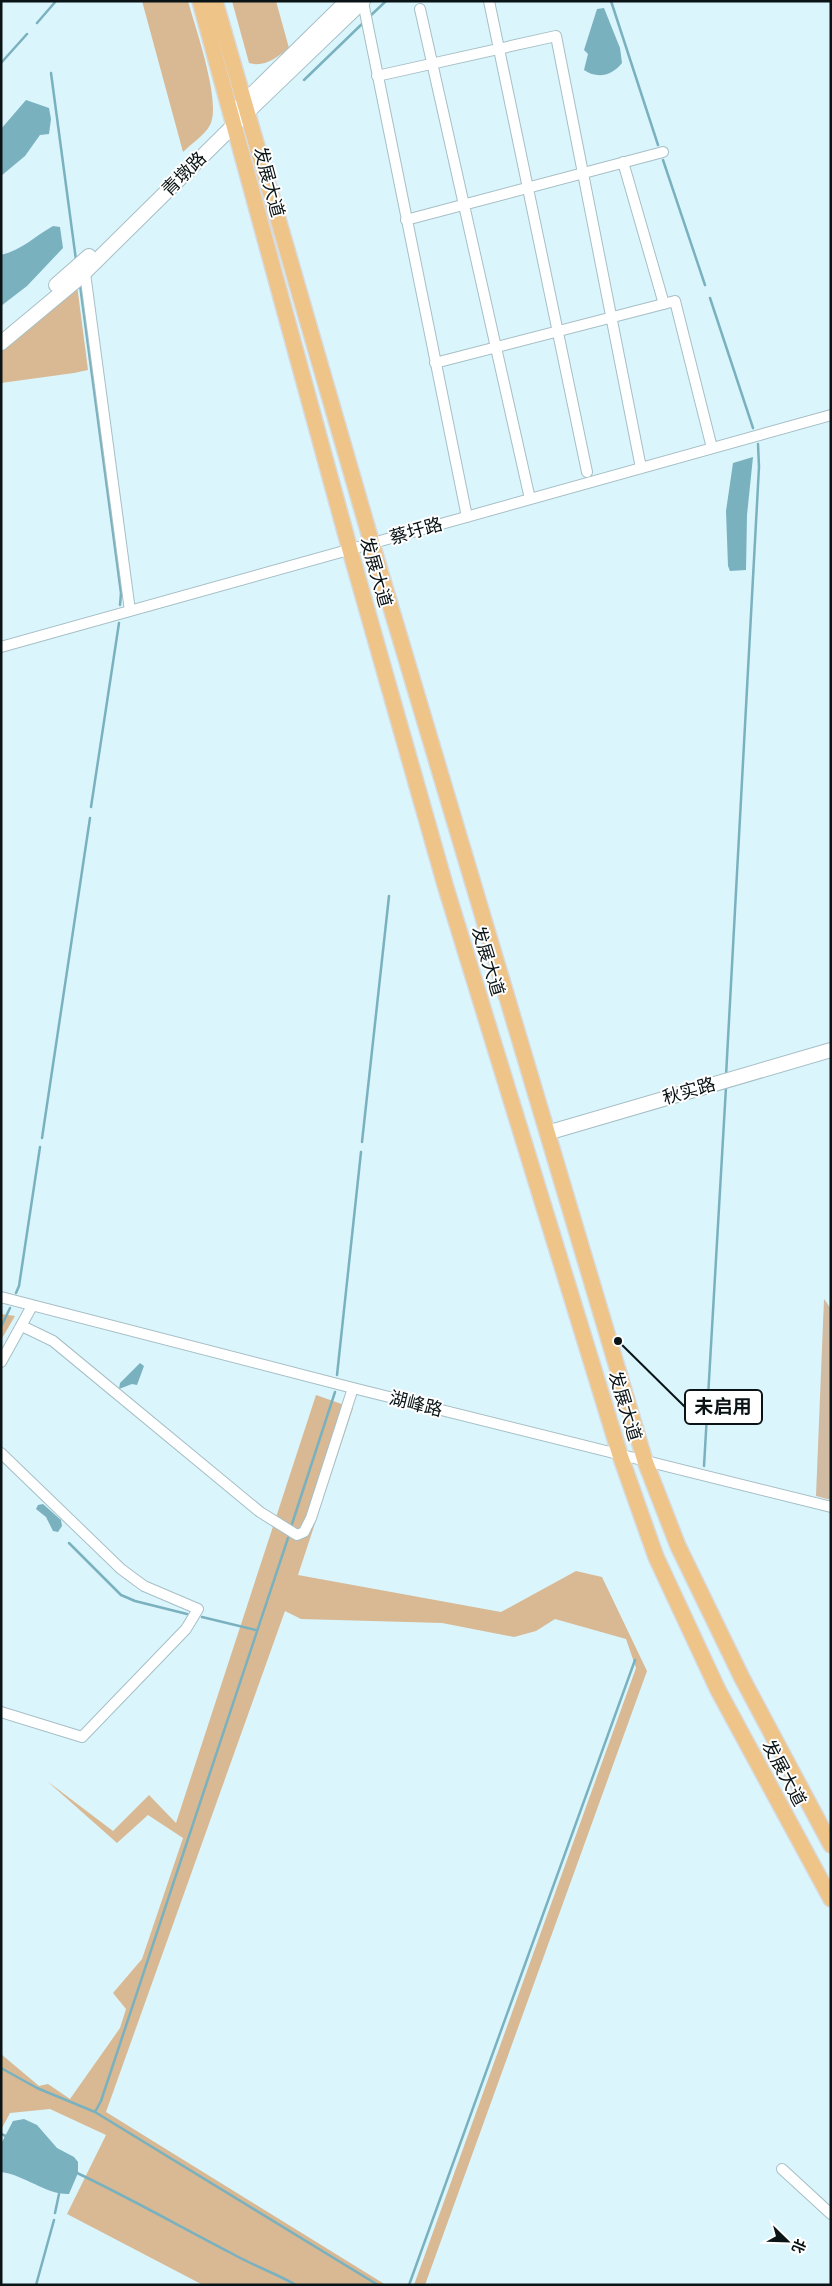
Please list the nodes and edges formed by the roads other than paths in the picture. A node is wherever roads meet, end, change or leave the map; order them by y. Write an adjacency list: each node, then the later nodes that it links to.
1 (200, 1): 11 (main road, 发展大道)
2 (215, 1): 10 (main road, 发展大道)
3 (347, 1): 10 (main road, 青墩路)
4 (490, 1): 7 (street)
5 (420, 9): 8 (street)
6 (365, 11): 9 (street); 10 (main road, 青墩路)
7 (499, 47): 8 (street); 14 (street); 15 (street)
8 (431, 64): 9 (street); 16 (street)
9 (377, 76): 17 (street)
10 (246, 107): 11 (main road, 青墩路); 32 (main road, 发展大道)
11 (233, 120): 18 (main road, 青墩路); 21 (main road, 青墩路); 33 (main road, 发展大道)
12 (663, 152): 13 (street)
13 (623, 162): 14 (street); 19 (street)
14 (583, 173): 15 (street); 20 (street)
15 (528, 188): 16 (street); 22 (street)
16 (464, 204): 17 (street); 24 (street)
17 (406, 220): 25 (street)
18 (84, 273): 23 (main road, 青墩路); 34 (street)
19 (664, 304): 20 (street); 27 (street)
20 (612, 318): 22 (street); 28 (street)
21 (1, 331)
22 (558, 332): 24 (street); 29 (street)
23 (1, 343)
24 (496, 347): 25 (street); 30 (street)
25 (435, 363): 31 (street)
26 (831, 414): 27 (street, 蔡圩路)
27 (712, 448): 28 (street, 蔡圩路)
28 (642, 468): 30 (street, 蔡圩路)
29 (587, 472)
30 (530, 499): 31 (street, 蔡圩路)
31 (467, 517): 32 (street, 蔡圩路)
32 (372, 544): 33 (street, 蔡圩路); 37 (main road, 发展大道)
33 (350, 550): 34 (street, 蔡圩路); 44 (main road, 发展大道)
34 (130, 611): 35 (street, 蔡圩路)
35 (1, 647)
36 (831, 1050): 37 (main road, 秋实路)
37 (546, 1133): 45 (main road, 发展大道)
38 (1, 1298): 39 (street, 湖峰路)
39 (32, 1306): 40 (street); 42 (street, 湖峰路)
40 (22, 1326): 41 (street); 42 (street)
41 (1, 1362)
42 (353, 1388): 44 (street, 湖峰路)
43 (1, 1453): 47 (street)
44 (620, 1455): 45 (street, 湖峰路); 49 (main road, 发展大道)
45 (645, 1461): 46 (street, 湖峰路); 48 (main road, 发展大道)
46 (831, 1507)
47 (1, 1712)
48 (831, 1845)
49 (831, 1899)
50 (782, 2170): 51 (street)
51 (831, 2214)

